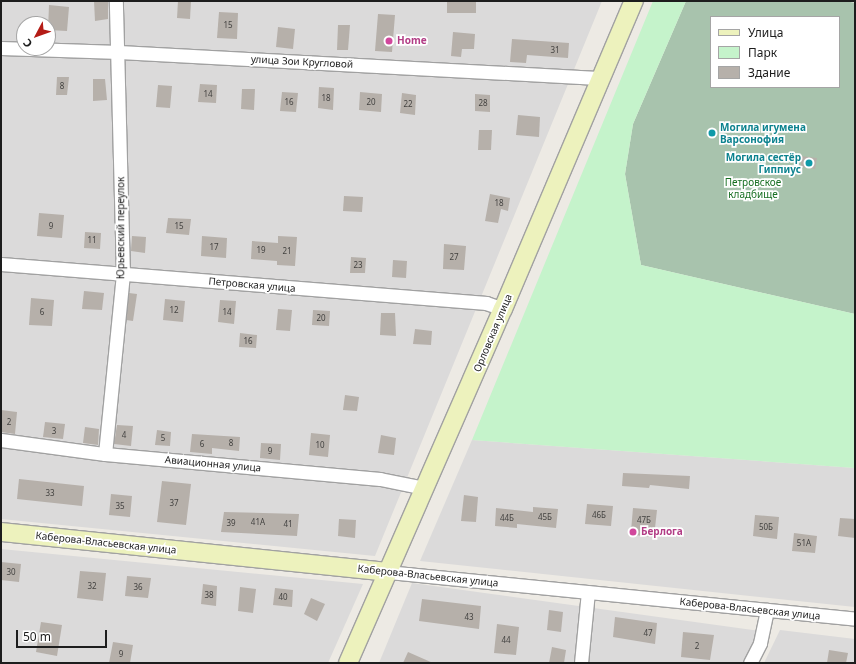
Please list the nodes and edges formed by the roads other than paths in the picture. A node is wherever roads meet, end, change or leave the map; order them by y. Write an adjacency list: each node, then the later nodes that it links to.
1 (116, 1): 4 (street, Юрьевский переулок)
2 (634, 1): 5 (main road, Орловская улица)
3 (1, 48): 4 (street, улица Зои Кругловой)
4 (119, 52): 5 (street, улица Зои Кругловой); 7 (street, Юрьевский переулок)
5 (602, 78): 8 (main road, Орловская улица)
6 (1, 264): 7 (street, Петровская улица)
7 (123, 275): 8 (street, Петровская улица); 10 (street, Юрьевский переулок)
8 (503, 309): 11 (main road, Орловская улица)
9 (1, 440): 10 (street, Авиационная улица)
10 (105, 454): 11 (street, Авиационная улица)
11 (425, 488): 13 (main road, Орловская улица)
12 (1, 532): 13 (main road, Каберова-Власьевская улица)
13 (388, 572): 14 (street, Каберова-Власьевская улица); 17 (main road, Орловская улица)
14 (588, 592): 15 (street, Каберова-Власьевская улица); 18 (street)
15 (767, 610): 16 (street, Каберова-Власьевская улица); 19 (street)
16 (855, 619)
17 (348, 663)
18 (581, 663)
19 (750, 663)

